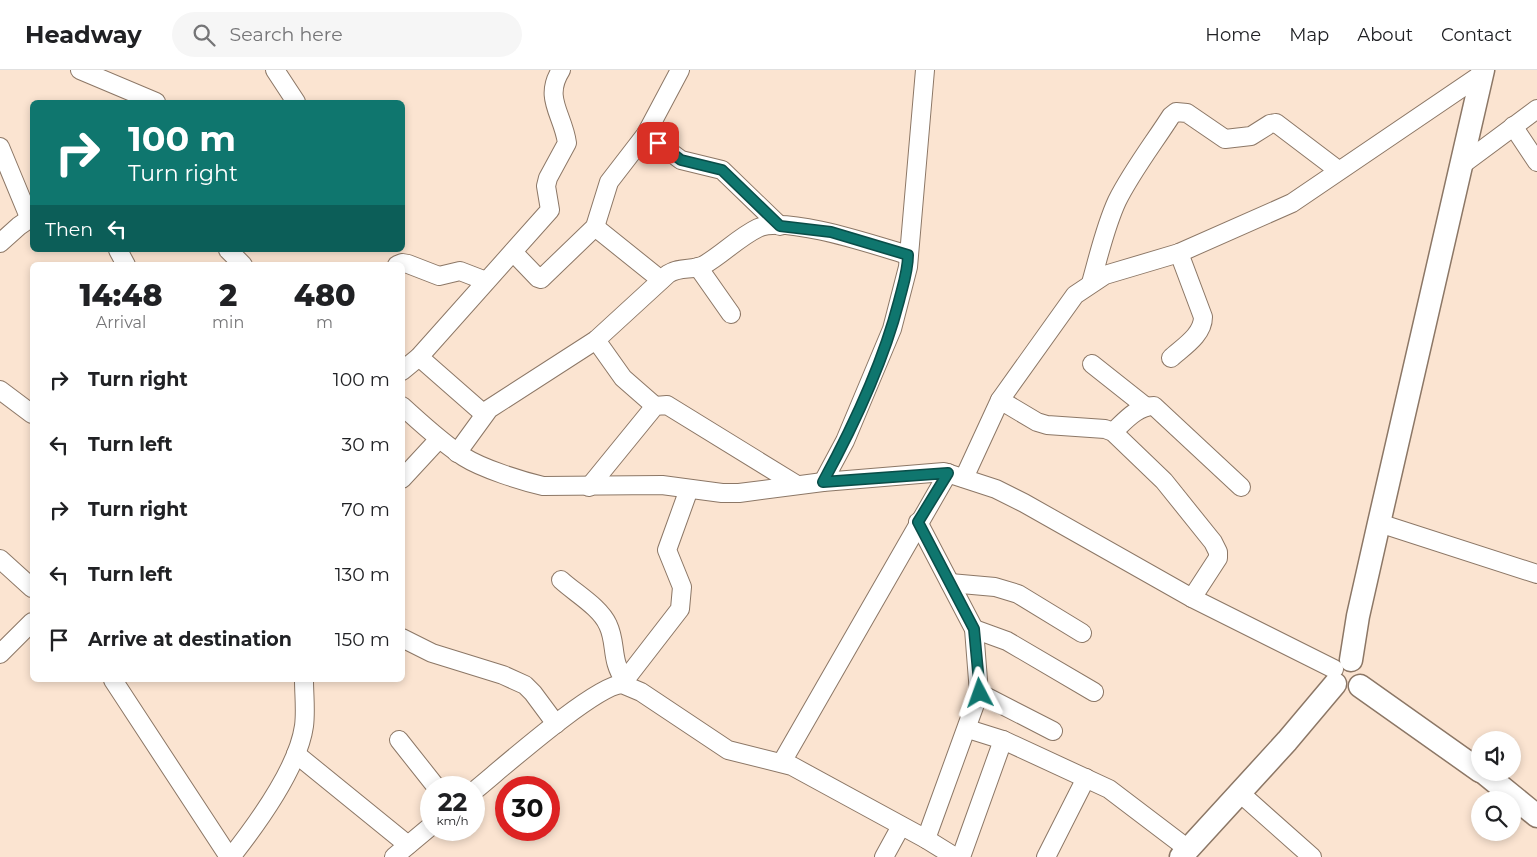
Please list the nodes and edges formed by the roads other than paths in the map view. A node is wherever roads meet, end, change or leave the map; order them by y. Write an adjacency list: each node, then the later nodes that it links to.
1 (80, 70): 7 (street)
2 (275, 70): 8 (street)
3 (561, 70): 22 (street)
4 (680, 70): 11 (street)
5 (924, 70): 24 (street)
6 (1482, 72): 14 (main road); 15 (street)
7 (151, 100)
8 (295, 100)
9 (1537, 110): 10 (street)
10 (1513, 126): 13 (street); 14 (street)
11 (646, 134): 18 (street); 19 (street)
12 (0, 147): 16 (street)
13 (1537, 162)
14 (1459, 167): 55 (main road)
15 (1338, 170): 23 (street); 30 (street)
16 (30, 215)
17 (30, 218): 20 (street)
18 (780, 226): 24 (street); 27 (street)
19 (594, 227): 22 (street); 28 (street)
20 (0, 243)
21 (230, 252): 25 (street)
22 (513, 252): 29 (street)
23 (1179, 253): 30 (street); 34 (street)
24 (908, 255): 49 (street)
25 (240, 262)
26 (405, 264): 29 (street)
27 (698, 268): 28 (street); 31 (street)
28 (661, 280): 32 (street)
29 (486, 281): 33 (street)
30 (1091, 282): 38 (street)
31 (730, 314)
32 (596, 340): 39 (street); 43 (street)
33 (419, 357): 36 (street); 43 (street)
34 (1171, 358)
35 (1092, 364): 40 (street)
36 (405, 369)
37 (0, 390): 42 (street)
38 (1000, 400): 44 (street); 47 (street)
39 (655, 406): 50 (street); 51 (street)
40 (1145, 406): 44 (street); 52 (street)
41 (405, 409): 45 (street)
42 (30, 412)
43 (484, 414): 46 (street)
44 (1113, 432): 61 (street)
45 (439, 439): 46 (street); 48 (street)
46 (457, 452): 51 (street)
47 (952, 475): 49 (street); 54 (street); 61 (street)
48 (405, 476)
49 (827, 482): 50 (street)
50 (798, 485): 53 (street)
51 (589, 487): 53 (street)
52 (1241, 487)
53 (689, 488): 70 (street)
54 (918, 522): 59 (street); 79 (street)
55 (1379, 523): 57 (street); 67 (main road)
56 (0, 559): 60 (street)
57 (1534, 568)
58 (561, 580): 70 (street)
59 (950, 583): 63 (street); 64 (street)
60 (30, 586)
61 (1192, 598): 67 (street)
62 (30, 624): 66 (street)
63 (974, 629): 71 (street); 72 (street)
64 (1082, 633)
65 (405, 640): 73 (street)
66 (0, 654)
67 (1340, 671): 80 (main road); 85 (main road)
68 (114, 682): 92 (street)
69 (304, 682): 78 (street)
70 (623, 682): 73 (street); 79 (street)
71 (1094, 692)
72 (980, 693): 74 (street); 75 (street)
73 (556, 724): 84 (street)
74 (968, 730): 77 (street); 89 (street)
75 (1053, 732)
76 (399, 740): 81 (street)
77 (1003, 740): 82 (street); 96 (street)
78 (296, 754): 90 (street); 92 (street)
79 (782, 762): 87 (street)
80 (1471, 765)
81 (428, 776)
82 (1086, 778): 91 (street); 97 (street)
83 (1492, 781): 86 (main road)
84 (485, 782)
85 (1240, 793): 91 (main road); 98 (street)
86 (1537, 816)
87 (901, 826): 89 (street); 94 (street)
88 (420, 836): 90 (street)
89 (926, 839): 95 (street)
90 (408, 846): 93 (street)
91 (1185, 853)
92 (230, 857)
93 (394, 857)
94 (884, 857)
95 (955, 857)
96 (961, 857)
97 (1046, 857)
98 (1312, 857)

